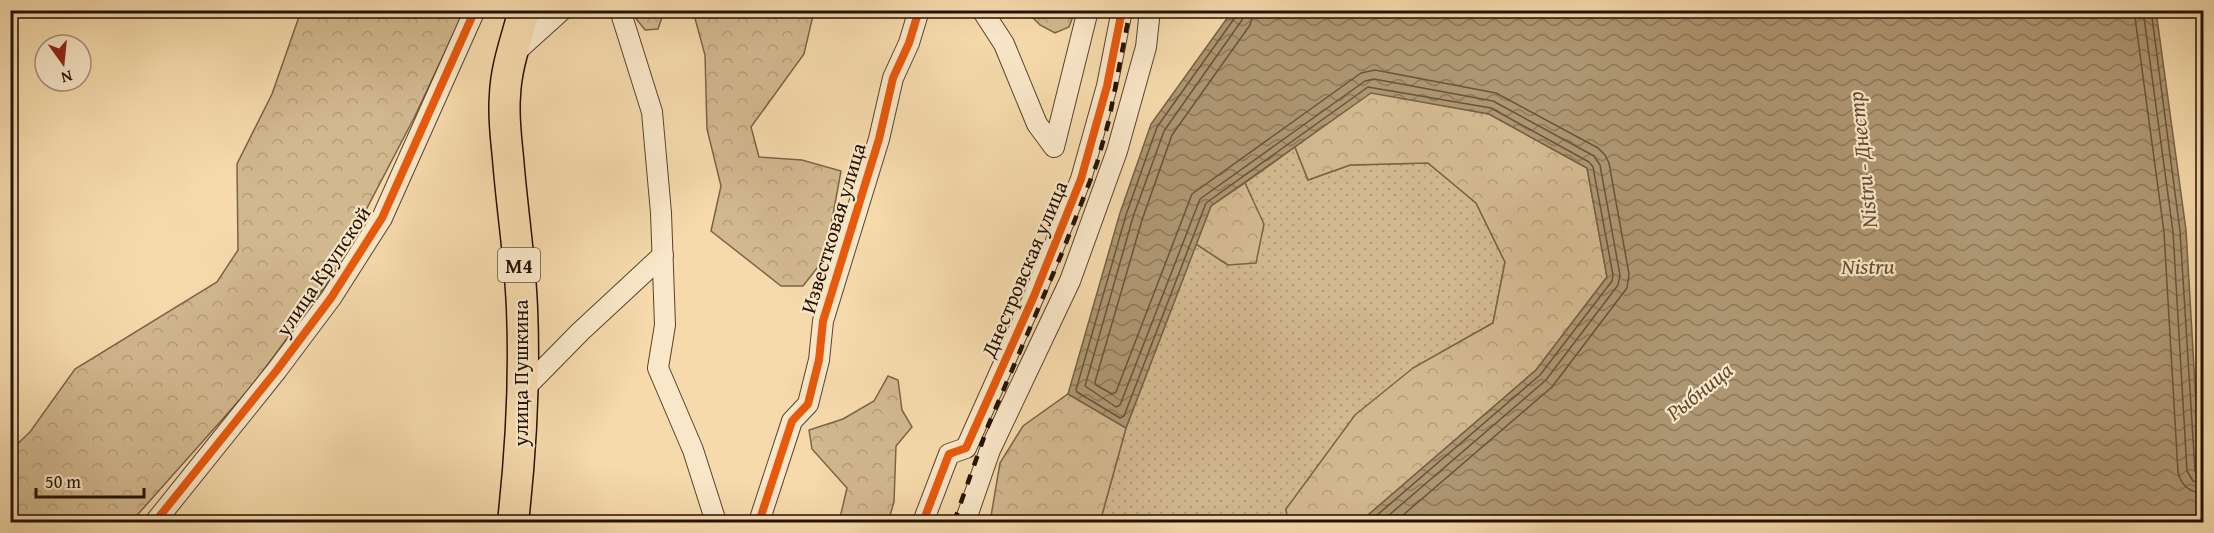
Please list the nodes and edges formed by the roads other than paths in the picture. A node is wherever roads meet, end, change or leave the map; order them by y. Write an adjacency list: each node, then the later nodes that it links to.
1 (475, 10): 13 (street, улица Крупской)
2 (525, 10): 10 (highway, улица Пушкина / M4)
3 (562, 10): 10 (street)
4 (620, 10): 11 (street)
5 (919, 10): 16 (street, Известковая улица)
6 (982, 10): 7 (street)
7 (1088, 10)
8 (1122, 10): 17 (street, Днестровская улица)
9 (1150, 10): 18 (street)
10 (511, 56): 12 (highway, улица Пушкина / M4)
11 (663, 255): 12 (street); 15 (street)
12 (523, 390): 14 (highway, улица Пушкина / M4)
13 (155, 522)
14 (513, 522)
15 (716, 522)
16 (759, 522)
17 (923, 522)
18 (965, 522)

